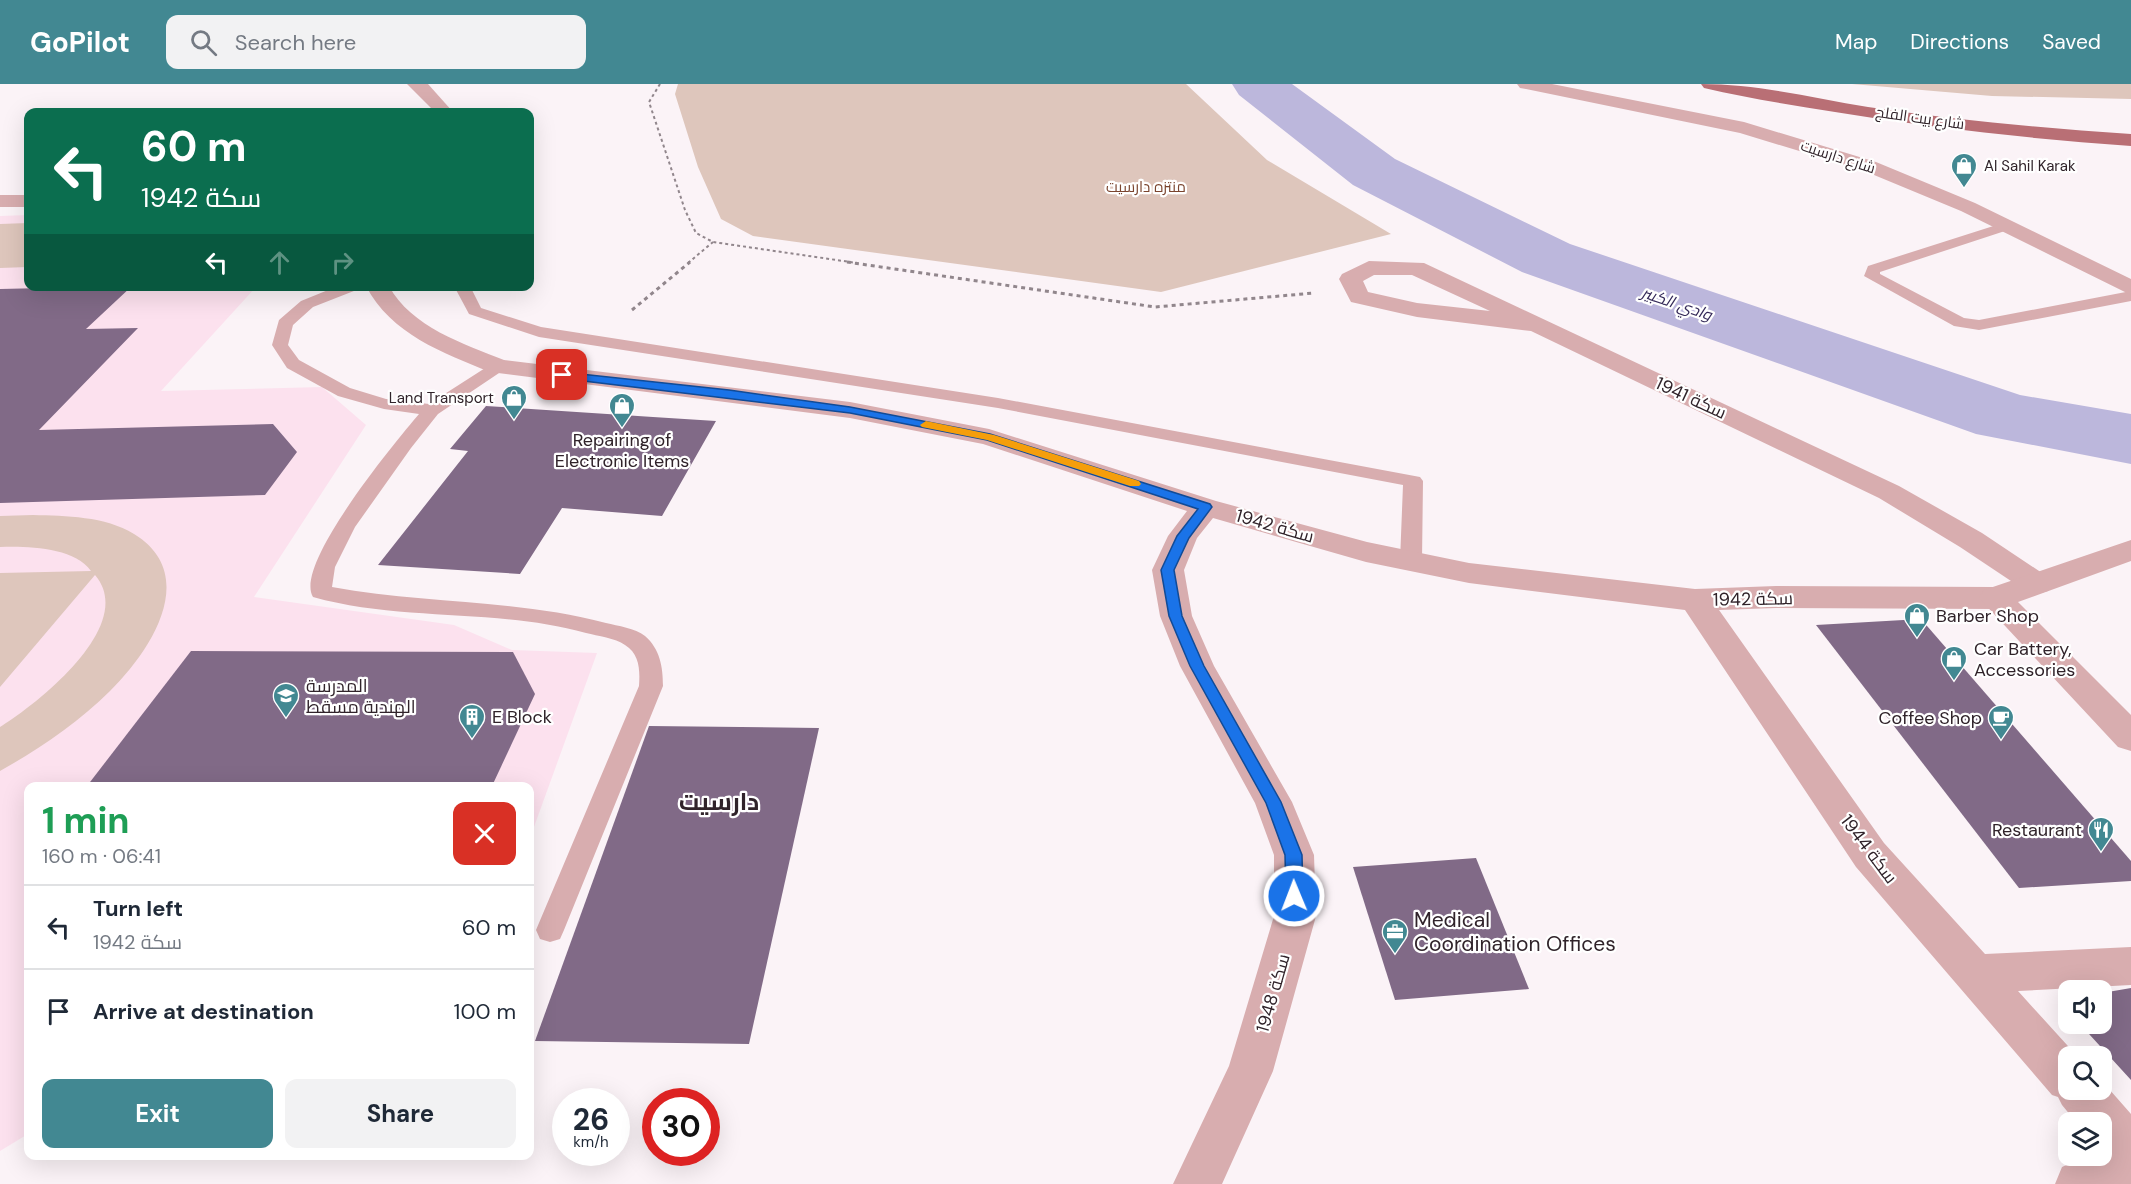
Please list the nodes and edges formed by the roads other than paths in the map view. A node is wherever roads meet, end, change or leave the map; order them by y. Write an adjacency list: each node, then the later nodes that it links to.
1 (443, 84): 5 (street)
2 (1526, 84): 11 (street, شارع دارسيت)
3 (1710, 84): 8 (main road, شارع بيت الفلج)
4 (1789, 84): 6 (main road)
5 (421, 87): 7 (street)
6 (1900, 99)
7 (440, 108)
8 (2131, 140)
9 (0, 201): 10 (street)
10 (24, 201)
11 (2006, 226): 12 (street, شارع دارسيت); 16 (lane)
12 (2131, 288)
13 (340, 291): 19 (lane)
14 (380, 291): 18 (street, سكة 1942)
15 (465, 291): 22 (lane)
16 (2131, 296)
17 (1536, 324): 17 (street, سكة 1941); 23 (street, سكة 1941)
18 (500, 367): 19 (lane); 20 (street, سكة 1942)
19 (432, 410): 27 (lane)
20 (1206, 507): 22 (street, سكة 1942); 34 (street, سكة 1948)
21 (2131, 550): 23 (street, سكة 1942)
22 (1411, 561): 25 (street, سكة 1942)
23 (2037, 584): 24 (street, سكة 1942)
24 (1995, 598): 25 (street, سكة 1942); 26 (street)
25 (1695, 600): 29 (street, سكة 1944)
26 (2131, 737)
27 (550, 930)
28 (2131, 966): 29 (street)
29 (1975, 974): 30 (street, سكة 1944)
30 (2058, 1068)
31 (2088, 1100): 32 (street)
32 (2131, 1149)
33 (2131, 1160): 35 (street)
34 (1197, 1184)
35 (2079, 1184)

